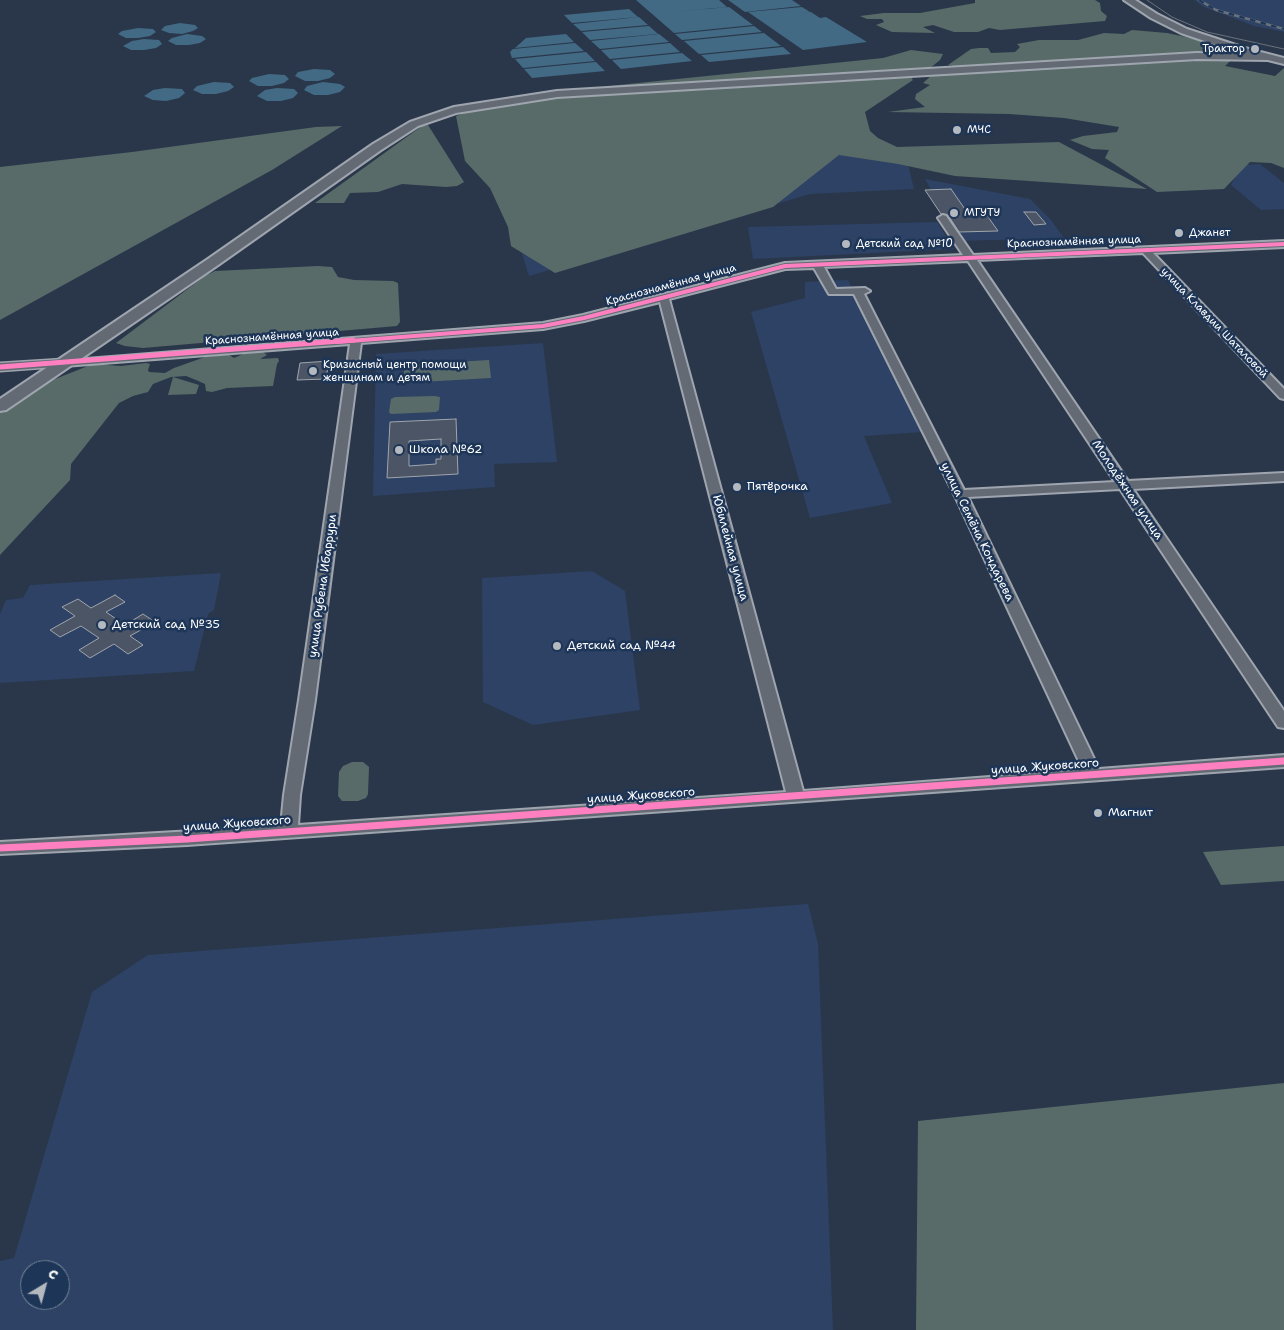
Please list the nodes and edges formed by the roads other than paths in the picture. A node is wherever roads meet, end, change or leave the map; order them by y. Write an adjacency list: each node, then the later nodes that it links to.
1 (1129, 0): 3 (main road)
2 (1140, 0): 5 (main road)
3 (1232, 47): 5 (main road); 6 (main road)
4 (1284, 51): 5 (main road)
5 (1266, 52): 6 (main road); 7 (main road)
6 (1197, 56): 15 (main road)
7 (1284, 61)
8 (943, 218): 11 (street, Молодёжная улица)
9 (1284, 244): 10 (street, Краснознамённая улица)
10 (1145, 250): 11 (street, Краснознамённая улица); 17 (street, улица Клавдии Шаталовой)
11 (970, 257): 12 (street, Краснознамённая улица); 20 (street, Молодёжная улица)
12 (817, 264): 13 (street, Краснознамённая улица); 21 (street, улица Семёна Кондарева)
13 (664, 298): 14 (street, Краснознамённая улица); 25 (street, Юбилейная улица)
14 (356, 340): 15 (street, Краснознамённая улица); 26 (street, улица Рубена Ибаррури)
15 (64, 363): 16 (street); 18 (main road)
16 (0, 367)
17 (1284, 396)
18 (0, 406)
19 (1284, 477): 20 (street)
20 (1124, 486): 21 (street); 22 (street, Молодёжная улица)
21 (960, 494): 24 (street, улица Семёна Кондарева)
22 (1284, 723)
23 (1284, 761): 24 (street, улица Жуковского)
24 (1094, 775): 25 (street, улица Жуковского)
25 (796, 797): 26 (street, улица Жуковского)
26 (290, 832): 27 (street, улица Жуковского)
27 (0, 848)

